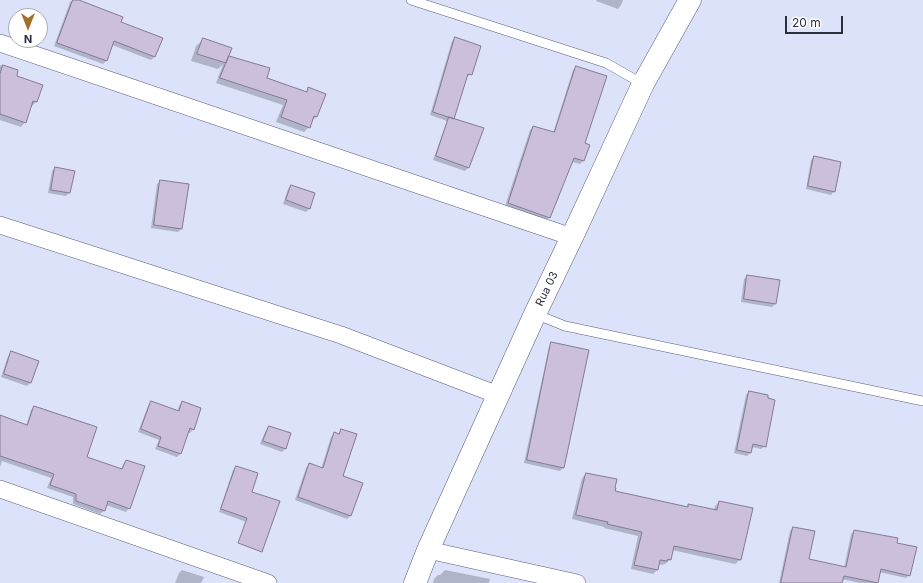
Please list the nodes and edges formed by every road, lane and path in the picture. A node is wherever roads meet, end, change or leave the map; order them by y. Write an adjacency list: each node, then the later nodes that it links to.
1 (411, 0): 4 (lane)
2 (690, 0): 4 (street, Rua 03)
3 (0, 43): 6 (street)
4 (643, 84): 6 (street, Rua 03)
5 (0, 225): 8 (street)
6 (572, 237): 7 (street, Rua 03)
7 (534, 314): 8 (street, Rua 03); 9 (lane)
8 (498, 395): 11 (street, Rua 03)
9 (923, 401)
10 (0, 489): 12 (street)
11 (428, 550): 13 (street, Rua 03); 14 (street)
12 (268, 583)
13 (415, 583)
14 (577, 583)

